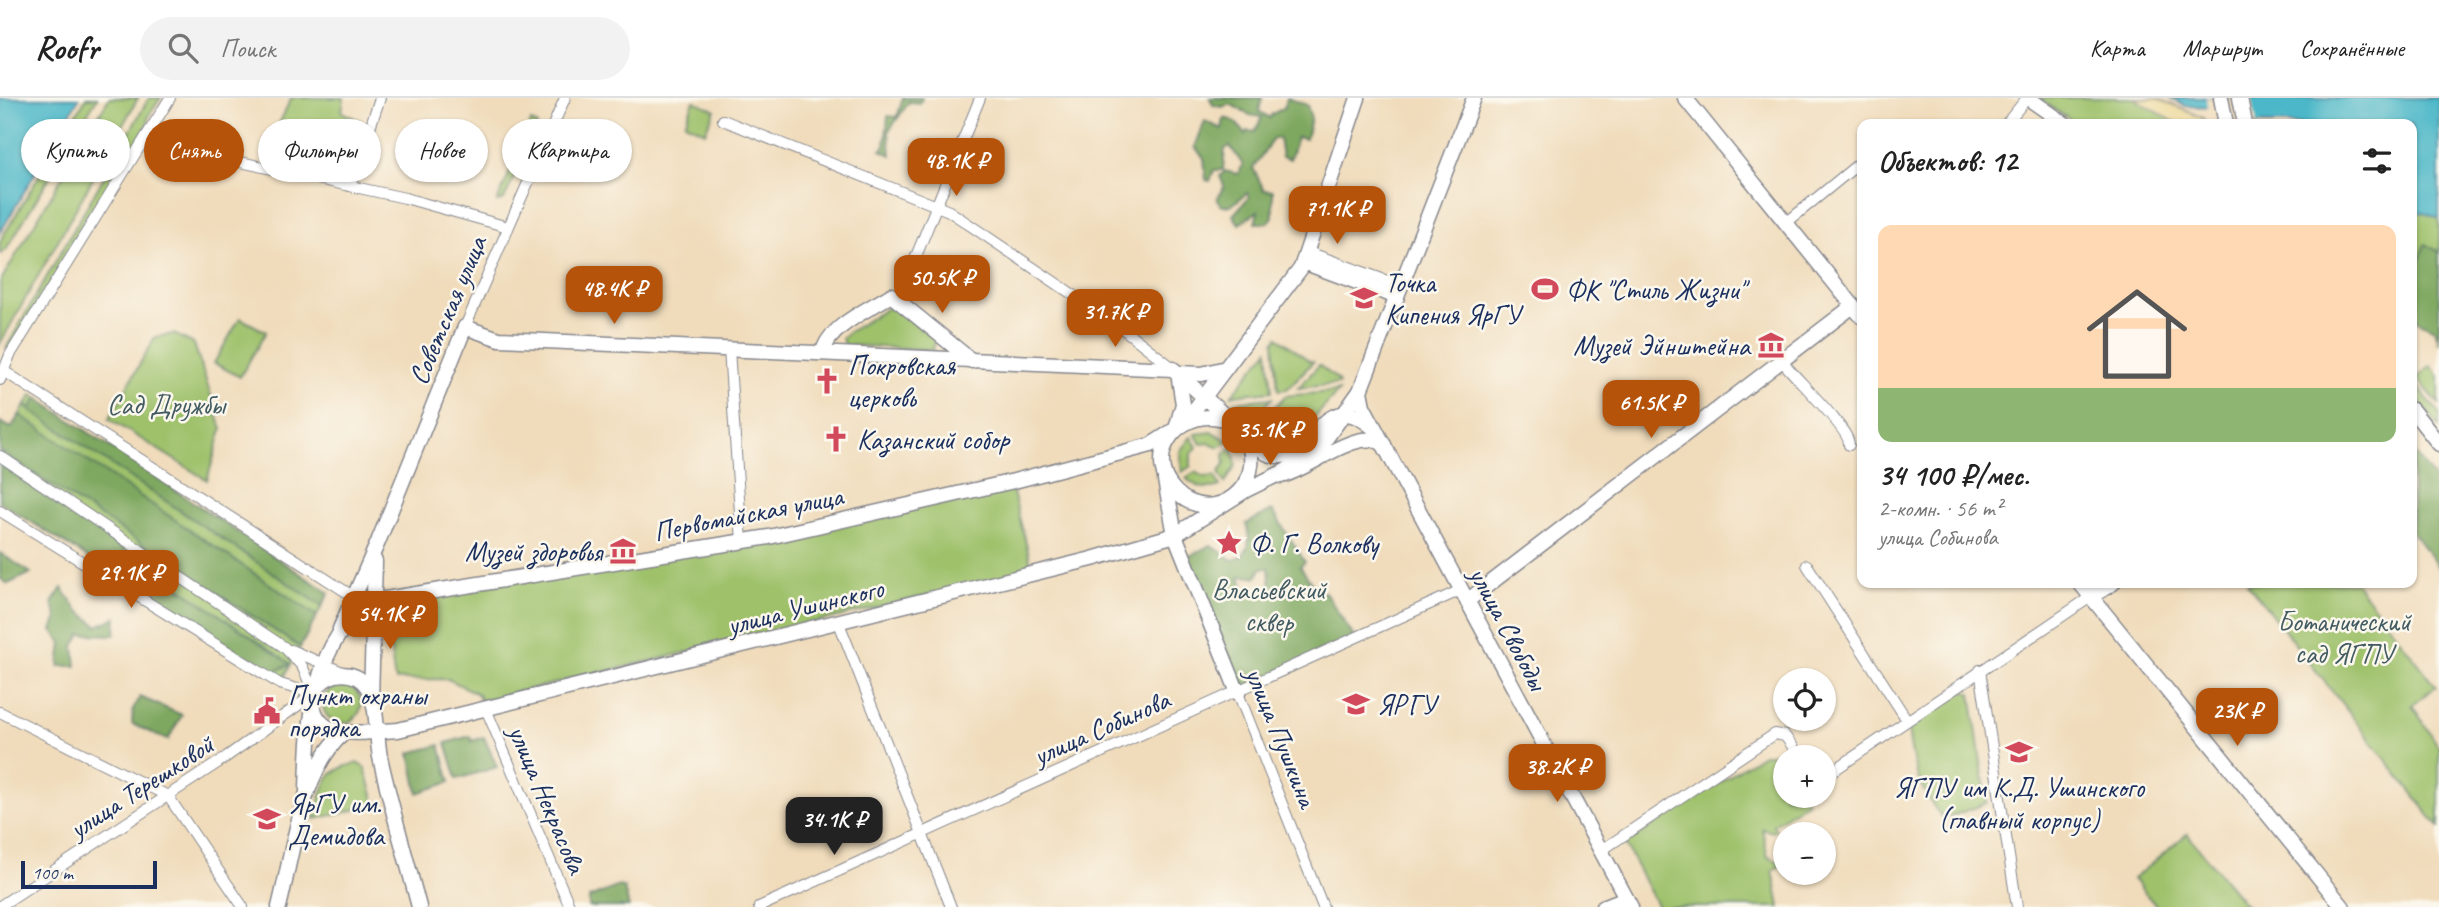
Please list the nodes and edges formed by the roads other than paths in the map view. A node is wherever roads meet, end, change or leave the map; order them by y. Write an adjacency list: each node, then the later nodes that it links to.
1 (170, 98): 11 (street)
2 (380, 98): 20 (street)
3 (565, 98): 23 (street, Советская улица)
4 (980, 98): 21 (street)
5 (1358, 98): 24 (main road, Первомайская улица)
6 (1474, 98): 25 (main road)
7 (1685, 98): 22 (main road)
8 (2028, 98): 12 (street); 13 (main road)
9 (2221, 98): 14 (main road)
10 (2240, 98): 15 (main road)
11 (158, 119)
12 (2010, 119)
13 (2058, 119)
14 (2225, 119)
15 (2244, 119)
16 (723, 120): 21 (street)
17 (144, 142): 38 (street)
18 (244, 163): 20 (street)
19 (1857, 165): 22 (street)
20 (350, 186): 23 (street)
21 (936, 206): 26 (street); 37 (street)
22 (1786, 223): 27 (main road)
23 (508, 228): 29 (street, Советская улица)
24 (1306, 257): 25 (main road); 36 (main road, Первомайская улица)
25 (1399, 291): 39 (main road)
26 (895, 298): 30 (main road); 32 (main road)
27 (1857, 306)
28 (1857, 309): 35 (main road, улица Собинова)
29 (465, 327): 31 (main road); 55 (main road, Советская улица)
30 (937, 332): 33 (main road); 34 (main road)
31 (729, 349): 32 (main road); 56 (street)
32 (823, 353): 33 (main road)
33 (928, 359): 34 (main road)
34 (972, 361): 37 (main road)
35 (1782, 361): 48 (street); 60 (main road, улица Собинова)
36 (1226, 368): 37 (main road); 40 (main road, Первомайская улица)
37 (1176, 371): 40 (main road); 44 (main road)
38 (1, 375): 61 (street, Первомайская улица)
39 (1360, 391): 41 (main road); 45 (main road, улица Свободы)
40 (1206, 396): 43 (main road); 44 (main road, Первомайская улица)
41 (1347, 412): 43 (main road); 45 (main road, улица Свободы); 51 (main road)
42 (2417, 416): 47 (main road)
43 (1238, 427): 44 (main road); 52 (main road)
44 (1176, 429): 50 (main road); 56 (main road, Первомайская улица)
45 (1375, 429): 46 (main road, улица Свободы)
46 (1384, 444): 51 (main road); 60 (main road, улица Свободы)
47 (2439, 444)
48 (1849, 445)
49 (0, 456): 66 (street)
50 (1163, 463): 52 (main road); 54 (main road, улица Пушкина)
51 (1275, 477): 52 (main road)
52 (1234, 497): 54 (main road, улица Ушинского)
53 (0, 511): 71 (street)
54 (1175, 535): 64 (main road, улица Ушинского); 70 (main road, улица Пушкина)
55 (379, 542): 61 (main road, Советская улица); 63 (main road, Советская улица)
56 (742, 542): 63 (main road, Первомайская улица)
57 (1807, 565): 75 (street)
58 (2084, 588): 62 (main road)
59 (2106, 588): 62 (main road)
60 (1464, 595): 70 (street, улица Собинова); 85 (main road, улица Свободы)
61 (354, 597): 63 (street, Первомайская улица); 65 (main road, Советская улица)
62 (2092, 597): 68 (street); 97 (main road)
63 (373, 601): 65 (main road); 72 (main road, Советская улица)
64 (839, 623): 73 (main road, улица Ушинского); 84 (street)
65 (337, 637): 67 (main road, Советская улица)
66 (284, 647): 67 (street); 71 (street)
67 (324, 665): 69 (street); 71 (main road, Советская улица)
68 (1980, 670): 75 (street); 96 (street)
69 (349, 675): 71 (main road); 72 (main road)
70 (1238, 693): 84 (street, улица Собинова); 94 (street, улица Пушкина)
71 (315, 695): 78 (main road); 82 (main road, Советская улица); 83 (street, улица Терешковой)
72 (372, 702): 76 (main road, Советская улица); 78 (main road)
73 (485, 709): 77 (main road, улица Ушинского); 91 (street, улица Некрасова)
74 (0, 712): 83 (street)
75 (1907, 720): 81 (street)
76 (376, 730): 77 (main road, улица Ушинского); 78 (main road, улица Ушинского); 80 (main road, Советская улица)
77 (398, 730): 80 (main road)
78 (349, 732): 80 (main road); 82 (main road)
79 (1792, 745): 85 (street)
80 (381, 758): 90 (main road, Советская улица)
81 (1836, 768)
82 (307, 790): 89 (main road)
83 (168, 796): 87 (street, улица Терешковой); 88 (street)
84 (921, 834): 92 (street, улица Собинова); 93 (street)
85 (1602, 850): 86 (main road, улица Свободы)
86 (1634, 900): 95 (main road)
87 (0, 906)
88 (243, 907)
89 (279, 907)
90 (419, 907)
91 (570, 907)
92 (758, 907)
93 (951, 907)
94 (1324, 907)
95 (1603, 907)
96 (2017, 907)
97 (2343, 907)

